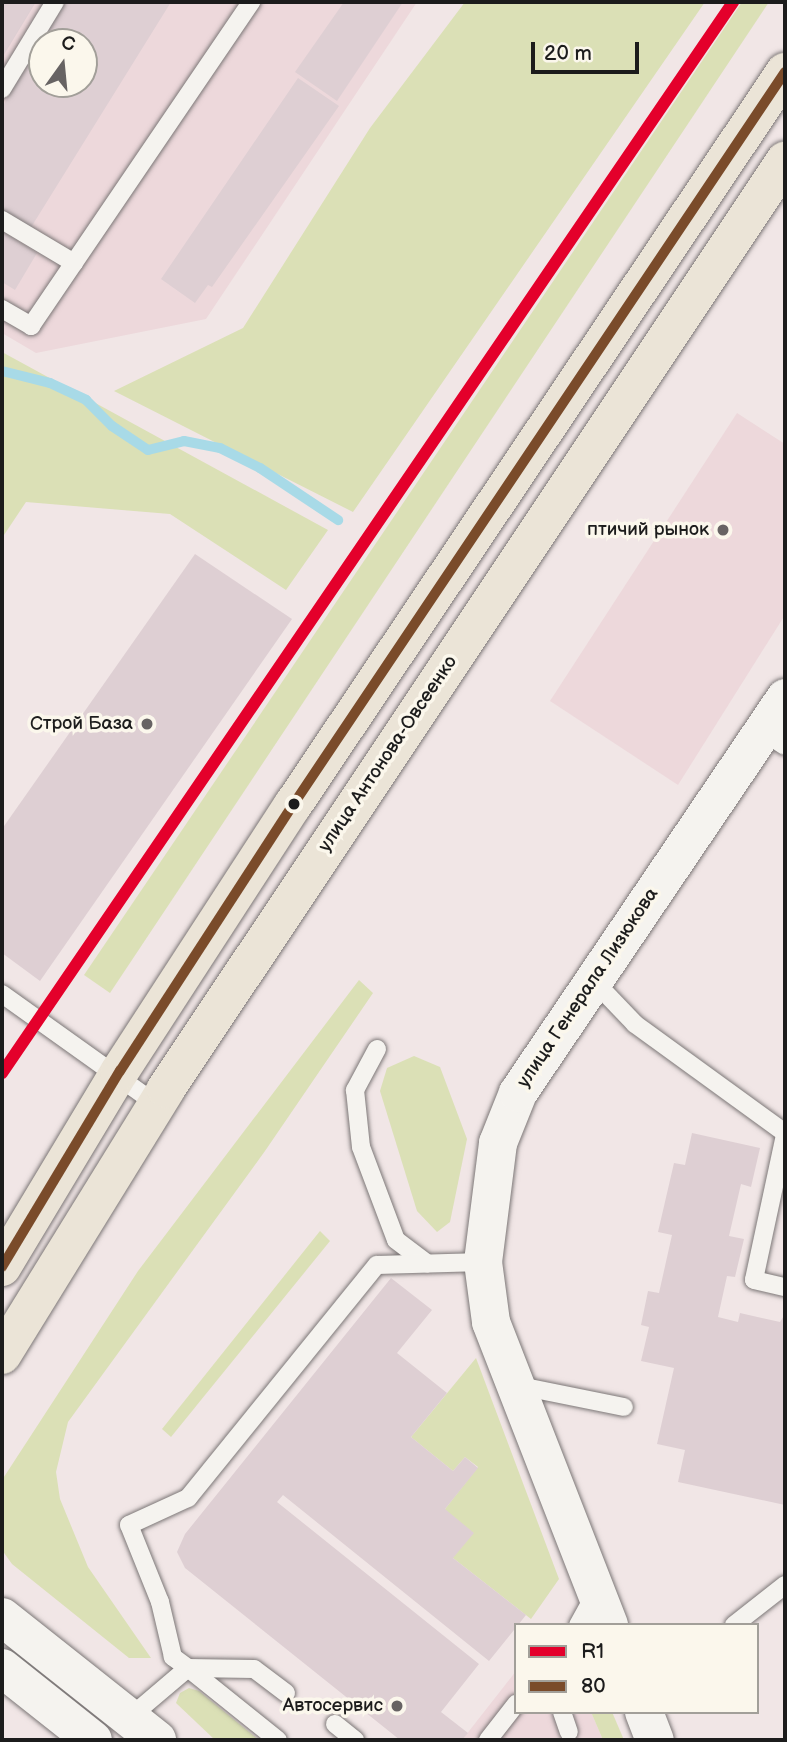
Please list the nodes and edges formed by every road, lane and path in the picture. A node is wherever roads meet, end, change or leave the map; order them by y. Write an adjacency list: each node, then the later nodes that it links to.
1 (55, 2): 4 (lane)
2 (251, 2): 7 (lane)
3 (785, 72): 14 (highway)
4 (2, 89)
5 (785, 161): 15 (highway, улица Антонова-Овсеенко)
6 (2, 220): 7 (lane)
7 (74, 263): 8 (lane)
8 (2, 309)
9 (785, 698): 10 (street, улица Генерала Лизюкова)
10 (774, 738): 11 (street, улица Генерала Лизюкова)
11 (592, 979): 16 (lane); 17 (street, улица Генерала Лизюкова)
12 (2, 994): 14 (lane)
13 (377, 1049): 18 (lane)
14 (116, 1077): 15 (lane); 19 (highway)
15 (156, 1104): 21 (highway, улица Антонова-Овсеенко)
16 (785, 1134): 20 (lane)
17 (484, 1262): 18 (lane); 22 (street, улица Генерала Лизюкова)
18 (427, 1263): 30 (lane)
19 (2, 1267)
20 (785, 1287)
21 (2, 1355)
22 (515, 1385): 23 (lane); 25 (street, улица Генерала Лизюкова)
23 (624, 1407)
24 (785, 1584): 28 (lane)
25 (603, 1609): 27 (lane)
26 (5, 1618): 36 (street)
27 (581, 1623)
28 (736, 1623)
29 (2, 1668): 38 (street)
30 (188, 1668): 31 (lane); 36 (lane); 39 (lane)
31 (286, 1693)
32 (514, 1707): 41 (lane)
33 (563, 1714): 37 (lane)
34 (645, 1714): 42 (street)
35 (335, 1724): 40 (lane)
36 (143, 1729)
37 (569, 1732)
38 (93, 1740)
39 (278, 1740)
40 (355, 1740)
41 (488, 1740)
42 (654, 1740)

